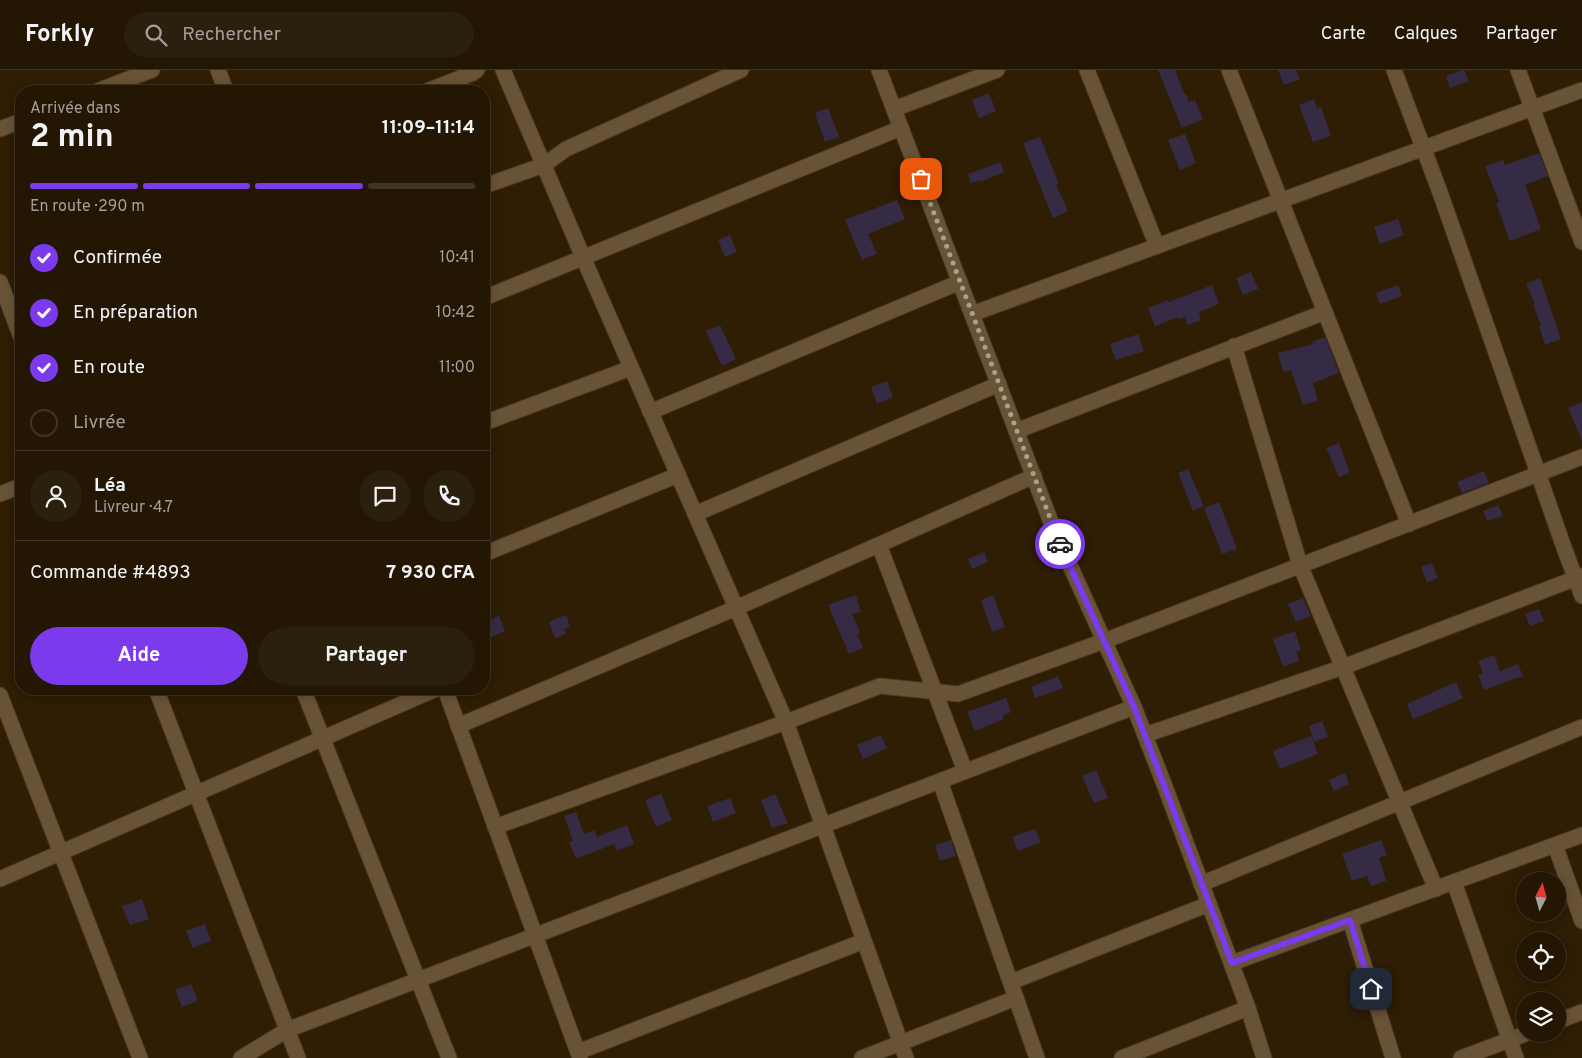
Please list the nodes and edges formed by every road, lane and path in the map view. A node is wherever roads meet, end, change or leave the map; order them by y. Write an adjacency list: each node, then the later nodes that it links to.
1 (152, 70): 12 (street)
2 (218, 70): 13 (street)
3 (477, 70): 14 (street)
4 (504, 70): 22 (street)
5 (742, 70): 22 (street)
6 (879, 70): 17 (street)
7 (997, 70): 17 (street)
8 (1087, 70): 26 (street)
9 (1229, 70): 24 (street)
10 (1394, 70): 21 (street)
11 (1518, 70): 16 (street)
12 (113, 85)
13 (224, 85)
14 (442, 85)
15 (1582, 90): 16 (street)
16 (1532, 108): 21 (street); 25 (street)
17 (894, 109): 19 (street)
18 (15, 123): 20 (street)
19 (901, 128): 27 (street); 29 (street)
20 (0, 129)
21 (1423, 148): 24 (street); 41 (street)
22 (544, 165): 23 (street); 27 (street)
23 (490, 184)
24 (1281, 200): 26 (street); 31 (street)
25 (1582, 242)
26 (1157, 246): 32 (street)
27 (583, 257): 30 (street); 35 (street)
28 (0, 282): 33 (street)
29 (960, 282): 32 (street); 37 (street)
30 (490, 296)
31 (1325, 312): 34 (street); 47 (street)
32 (972, 314): 36 (street)
33 (15, 321)
34 (1234, 346): 39 (street); 50 (street)
35 (631, 368): 37 (street); 38 (street)
36 (999, 384): 39 (street); 46 (street)
37 (650, 412): 42 (street)
38 (490, 421)
39 (1016, 431): 43 (street)
40 (1582, 457): 41 (street)
41 (1538, 474): 47 (street); 51 (street)
42 (678, 475): 46 (street); 49 (street)
43 (1034, 476): 48 (street); 54 (street)
44 (15, 488): 45 (street)
45 (0, 494)
46 (695, 514): 53 (street)
47 (1408, 524): 50 (street)
48 (879, 545): 53 (street); 56 (street)
49 (490, 552)
50 (1300, 565): 54 (street); 55 (street)
51 (1579, 577): 52 (street); 55 (street)
52 (1582, 596)
53 (736, 608): 63 (street); 64 (street)
54 (1104, 641): 56 (street); 62 (street)
55 (1343, 667): 66 (street); 71 (street)
56 (935, 692): 63 (street); 68 (street)
57 (0, 695): 76 (street)
58 (158, 695): 70 (street)
59 (305, 695): 67 (street)
60 (422, 695): 67 (street)
61 (446, 695): 64 (street)
62 (1134, 707): 66 (street); 68 (street)
63 (786, 722): 72 (street); 73 (street)
64 (458, 726): 73 (street)
65 (1582, 727): 71 (street)
66 (1145, 735): 79 (street)
67 (322, 738): 70 (street); 87 (street)
68 (965, 771): 69 (street)
69 (940, 781): 72 (street); 88 (street)
70 (196, 793): 76 (street); 93 (street)
71 (1400, 802): 79 (street); 80 (street)
72 (823, 826): 84 (street); 85 (street)
73 (495, 827): 84 (street)
74 (1582, 836): 75 (street)
75 (1555, 845): 78 (street); 83 (street)
76 (61, 852): 77 (street); 98 (street)
77 (0, 879)
78 (1454, 882): 80 (street); 95 (street)
79 (1201, 884): 81 (street)
80 (1436, 889): 82 (street)
81 (1208, 904): 86 (street); 88 (street)
82 (1350, 920): 86 (street); 107 (street)
83 (1582, 921)
84 (535, 935): 87 (street); 97 (street)
85 (864, 941): 96 (street); 97 (street)
86 (1232, 963): 90 (street)
87 (418, 980): 93 (street); 101 (street)
88 (1011, 982): 89 (street)
89 (1016, 998): 96 (street); 104 (street)
90 (1248, 1008): 105 (street); 106 (street)
91 (1582, 1012): 92 (street)
92 (1566, 1018)
93 (287, 1030): 99 (street); 100 (street)
94 (1516, 1037): 95 (street)
95 (1509, 1040): 108 (street); 109 (street)
96 (900, 1043): 102 (street); 103 (street)
97 (579, 1055)
98 (140, 1058)
99 (241, 1058)
100 (298, 1058)
101 (448, 1058)
102 (862, 1058)
103 (906, 1058)
104 (1037, 1058)
105 (1122, 1058)
106 (1264, 1058)
107 (1393, 1058)
108 (1461, 1058)
109 (1516, 1058)

